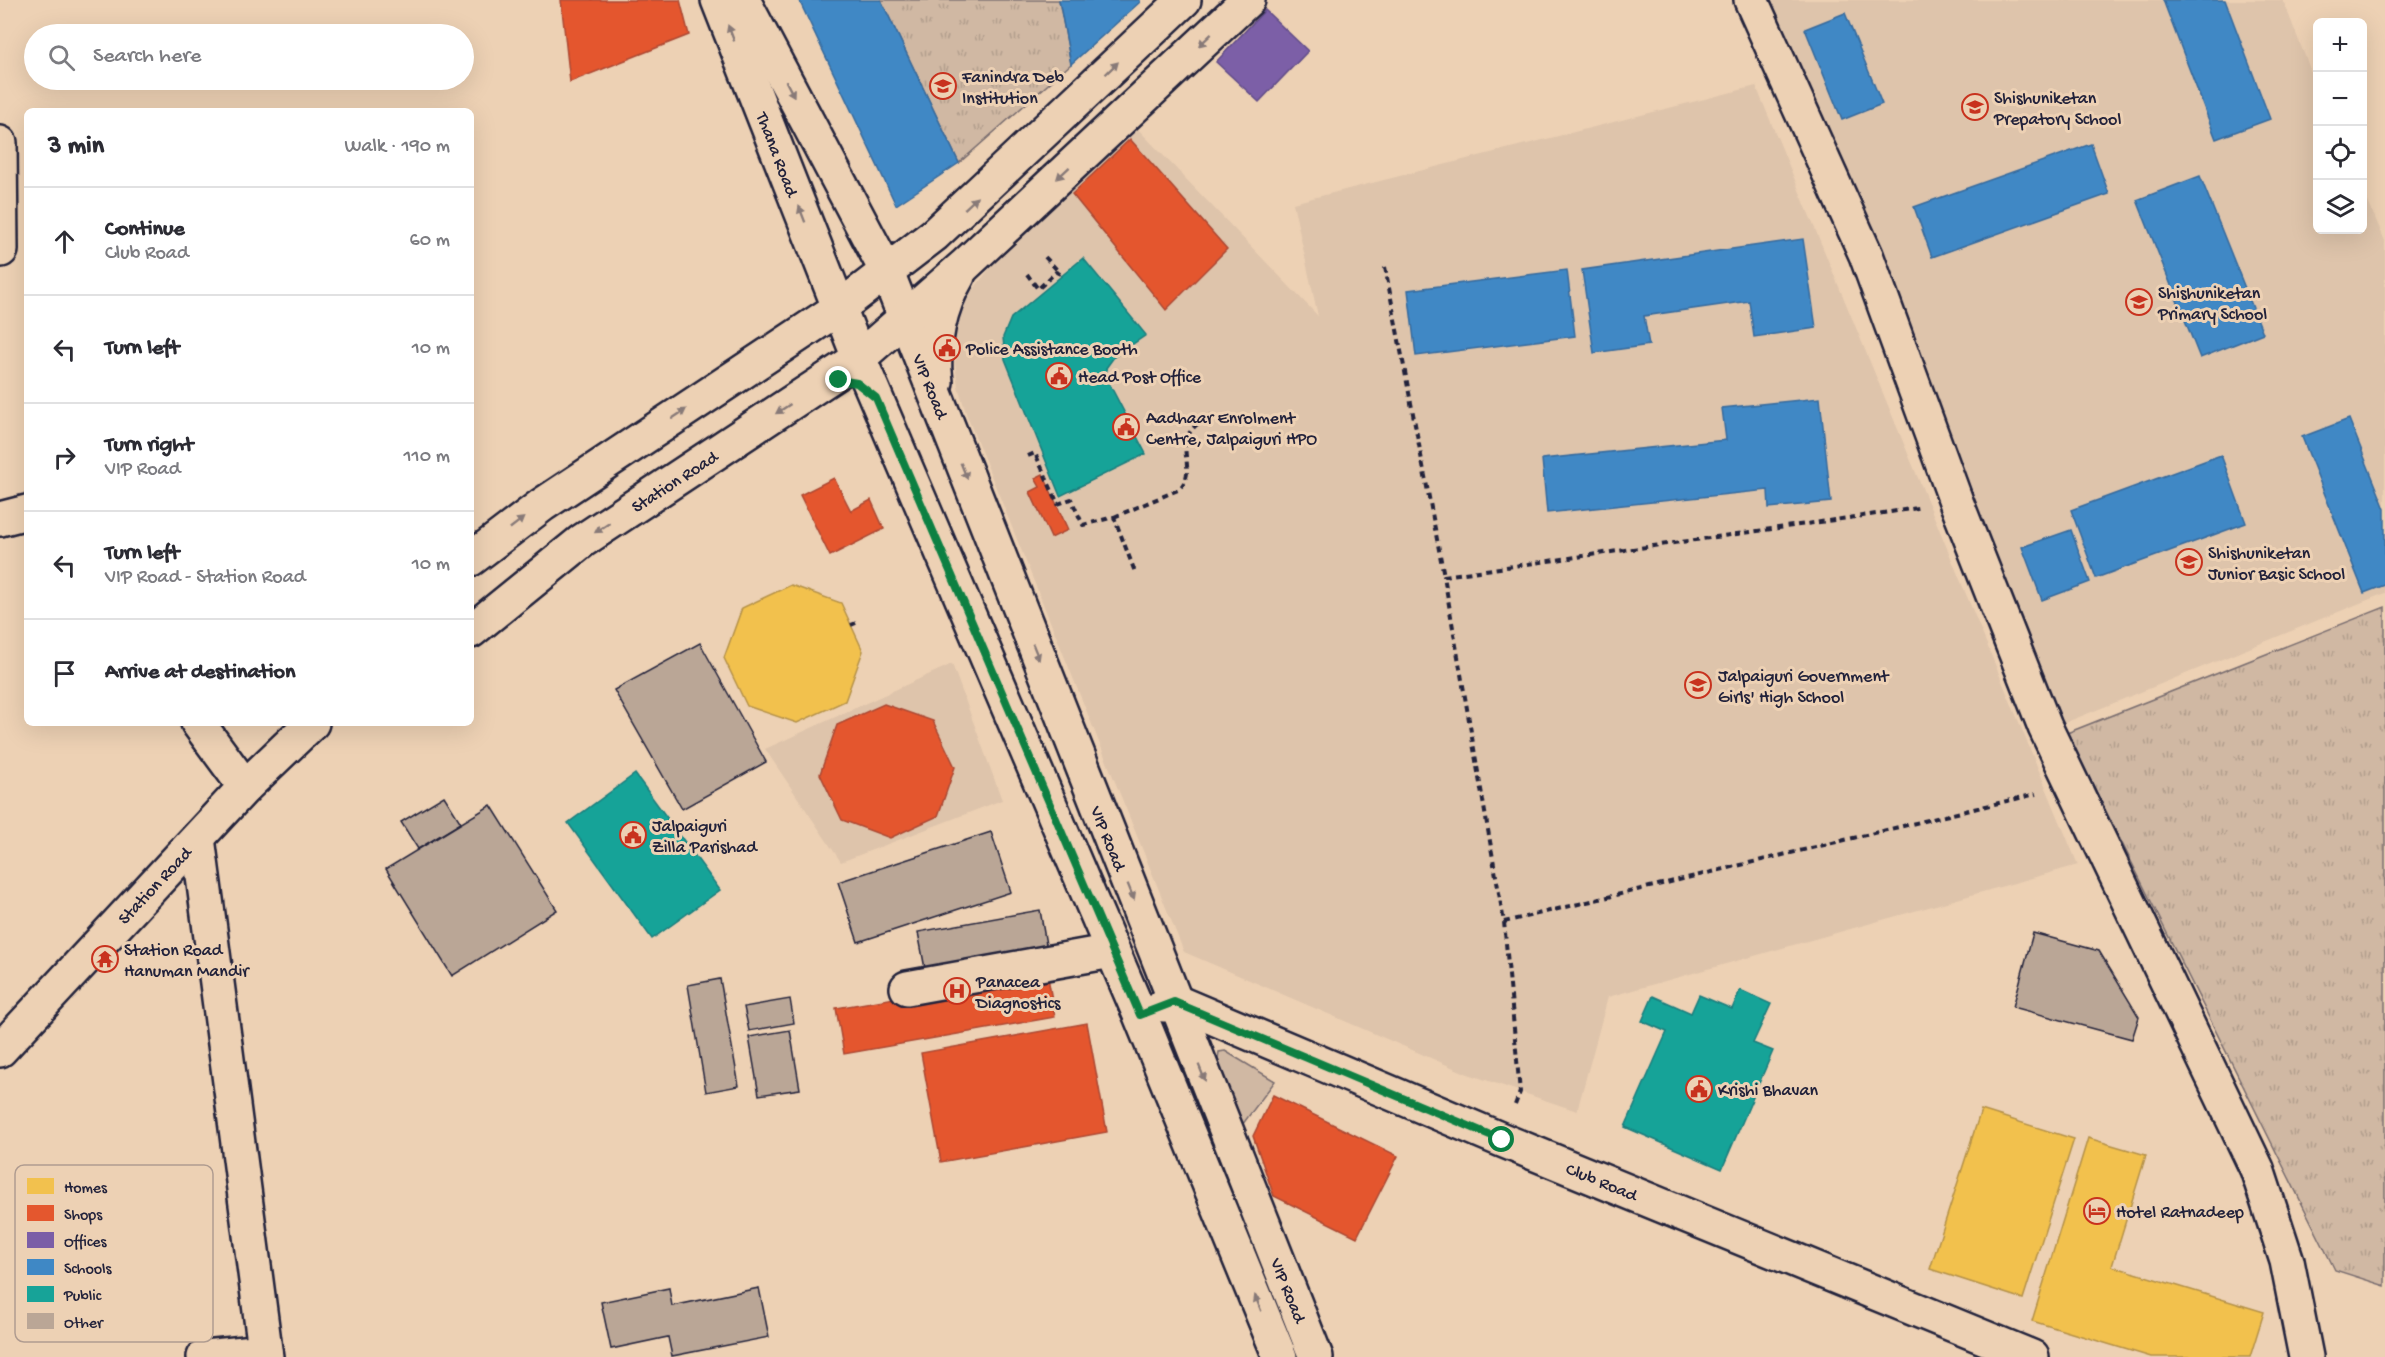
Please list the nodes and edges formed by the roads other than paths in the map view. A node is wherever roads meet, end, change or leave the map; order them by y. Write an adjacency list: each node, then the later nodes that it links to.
1 (718, 0): 11 (street, Thana Road, one-way to 1)
2 (743, 0): 8 (street, Thana Road, one-way to 8)
3 (1248, 0): 12 (street, Station Road, one-way to 12)
4 (1751, 0): 38 (street)
5 (1180, 1): 9 (street, one-way to 5)
6 (0, 143): 7 (street)
7 (0, 183): 10 (street)
8 (861, 222): 9 (street); 13 (street, Thana Road)
9 (934, 235): 13 (street)
10 (2, 250)
11 (818, 254): 14 (street, Thana Road); 15 (street)
12 (964, 266): 16 (street, Station Road); 19 (street)
13 (887, 272): 14 (street); 16 (street, Thana Road)
14 (849, 300): 15 (street); 16 (street, Thana Road)
15 (799, 334): 22 (street, one-way to 15)
16 (882, 339): 17 (street, Station Road); 18 (street, VIP Road); 19 (street, VIP Road)
17 (817, 387): 18 (street); 23 (street, Station Road, one-way to 23)
18 (876, 398): 28 (street, VIP Road)
19 (951, 437): 30 (street, VIP Road, one-way to 30)
20 (24, 513): 21 (street)
21 (0, 519)
22 (474, 557)
23 (474, 629)
24 (200, 726): 26 (street)
25 (309, 726): 26 (street, Station Road)
26 (244, 787): 27 (street, Station Road)
27 (198, 838): 32 (street, Station Road); 33 (street)
28 (1112, 951): 29 (street); 31 (street, VIP Road)
29 (907, 988)
30 (1174, 1002): 31 (street); 36 (street, VIP Road, one-way to 36); 37 (street, Club Road)
31 (1140, 1015): 35 (street, VIP Road, one-way to 31)
32 (0, 1050)
33 (266, 1354): 34 (street)
34 (204, 1357)
35 (1280, 1357)
36 (1316, 1357)
37 (2032, 1357)
38 (2307, 1357)

